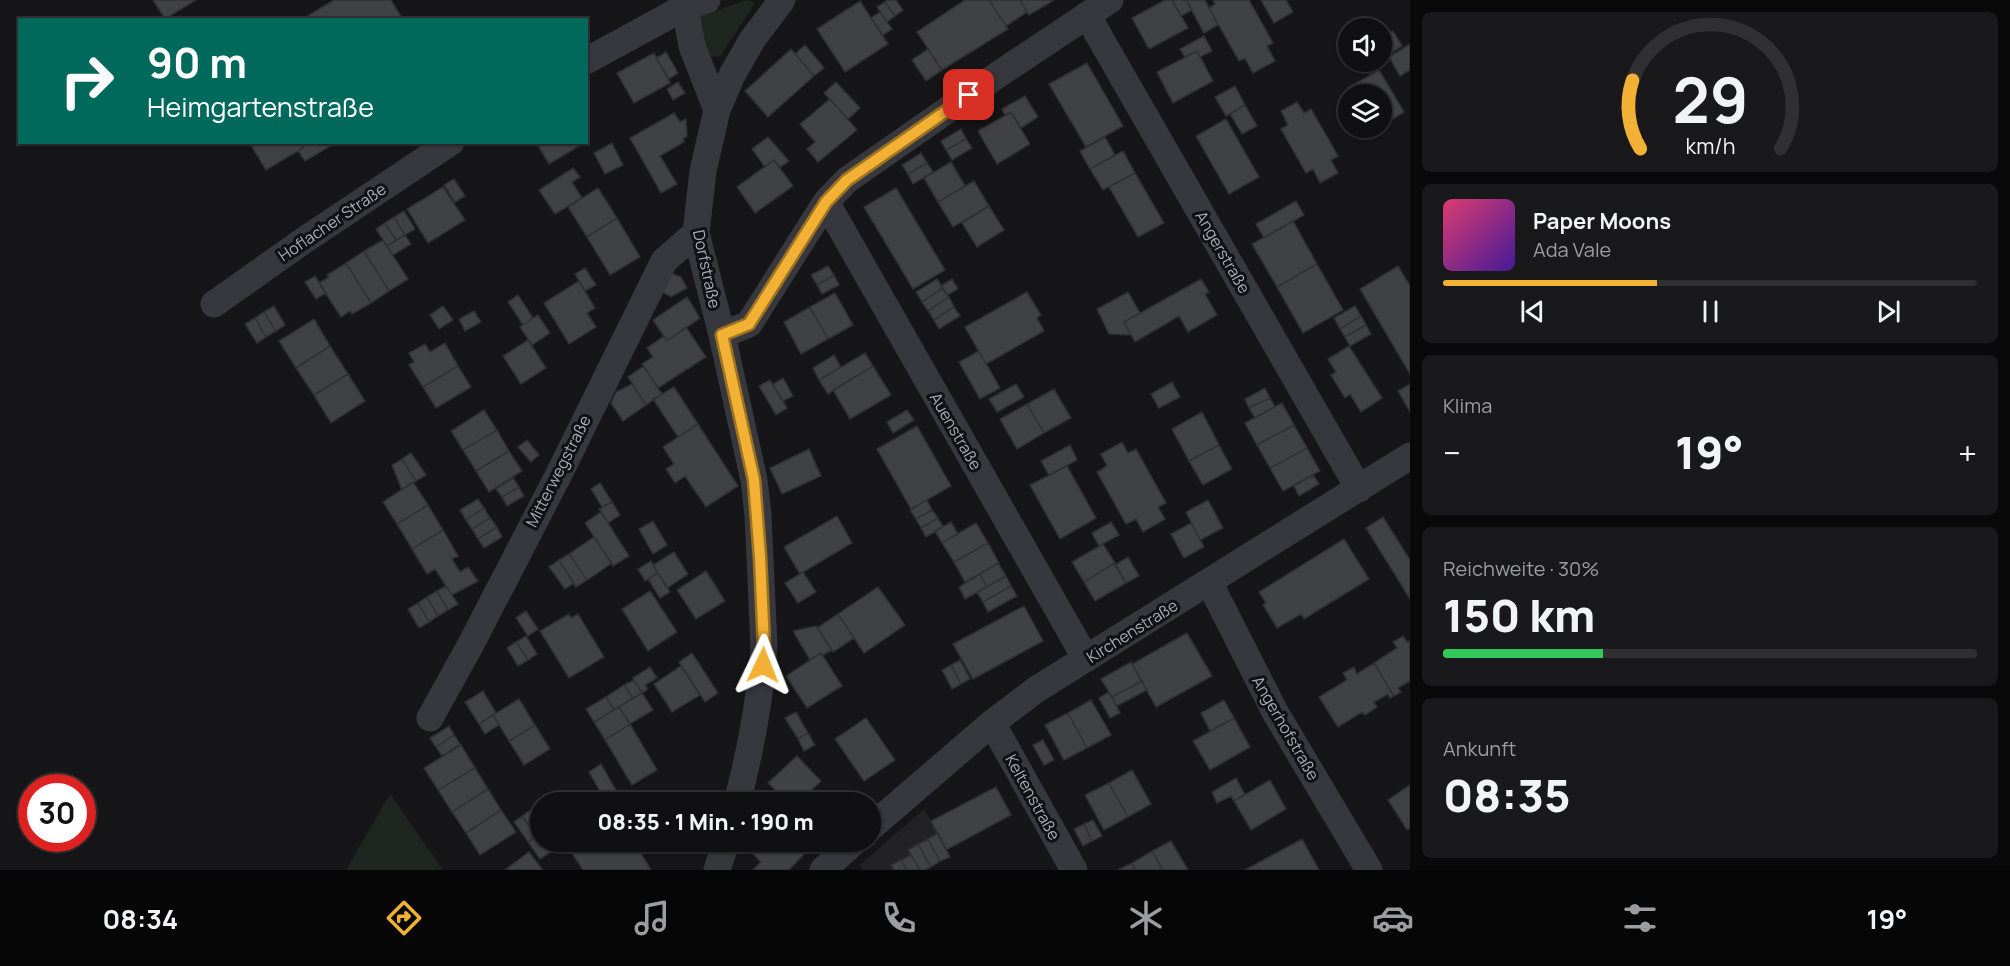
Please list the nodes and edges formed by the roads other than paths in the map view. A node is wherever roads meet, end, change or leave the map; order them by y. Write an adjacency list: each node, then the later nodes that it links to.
1 (782, 0): 6 (street, Dorfstraße)
2 (1110, 0): 4 (street)
3 (691, 2): 5 (street); 6 (street)
4 (1087, 15): 8 (street); 13 (street, Angerstraße)
5 (588, 60)
6 (717, 110): 9 (street, Dorfstraße)
7 (448, 144): 10 (street, Hoflacher Straße)
8 (826, 202): 11 (street); 15 (street, Auenstraße)
9 (696, 233): 11 (street, Dorfstraße); 16 (street, Mitterwegstraße)
10 (214, 304)
11 (722, 335): 18 (street, Dorfstraße)
12 (1410, 456): 13 (street, Kirchenstraße)
13 (1359, 489): 14 (street, Kirchenstraße)
14 (1209, 582): 15 (street, Kirchenstraße); 25 (street, Angerhofstraße)
15 (1086, 659): 17 (street, Kirchenstraße)
16 (430, 718)
17 (992, 723): 19 (street, Kirchenstraße); 24 (street, Keltenstraße)
18 (739, 792)
19 (881, 819)
20 (723, 852): 22 (street)
21 (843, 852): 23 (street)
22 (717, 870)
23 (823, 870)
24 (1074, 870)
25 (1369, 870)

